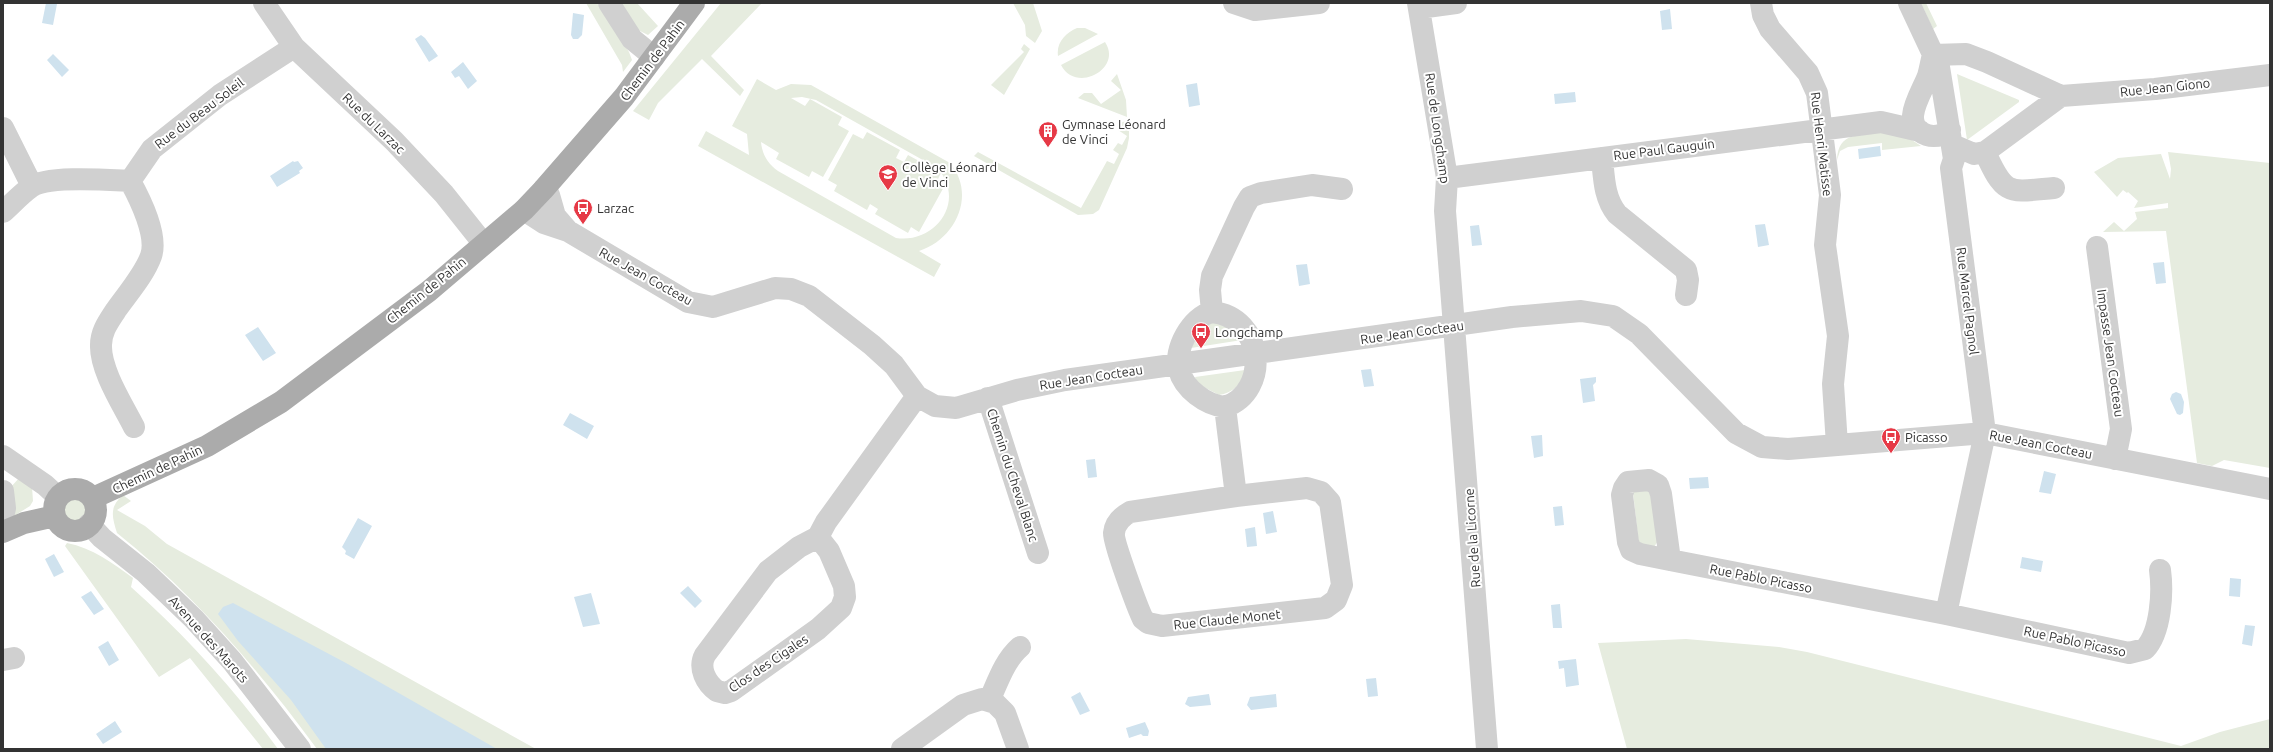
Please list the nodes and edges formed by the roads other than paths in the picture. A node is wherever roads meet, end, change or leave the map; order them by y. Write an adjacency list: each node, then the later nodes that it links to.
1 (264, 3): 10 (street, Rue du Larzac)
2 (609, 3): 12 (street)
3 (694, 3): 12 (main road, Chemin de Pahin)
4 (1234, 3): 5 (street)
5 (1319, 3)
6 (1456, 3): 9 (street)
7 (1761, 3): 19 (street, Rue Henri Matisse)
8 (1909, 3): 11 (street, Rue Marcel Pagnol)
9 (1419, 5): 25 (street, Rue de Longchamp)
10 (294, 47): 26 (street, Rue du Beau Soleil); 34 (street, Rue du Larzac)
11 (1933, 55): 14 (street, Rue Marcel Pagnol); 15 (street); 16 (street, Rue Marcel Pagnol)
12 (654, 57): 30 (main road, Chemin de Pahin)
13 (2270, 75): 15 (street, Rue Jean Giono)
14 (1945, 95): 16 (street); 21 (street, Rue Marcel Pagnol)
15 (2061, 96): 22 (street)
16 (1915, 104): 17 (street, Rue Paul Gauguin); 20 (street, Rue Marcel Pagnol)
17 (1881, 122): 19 (street, Rue Paul Gauguin); 20 (street, Rue Paul Gauguin)
18 (3, 128): 27 (street)
19 (1822, 129): 23 (street, Rue Paul Gauguin); 46 (street, Rue Henri Matisse)
20 (1923, 132): 21 (street); 24 (street, Rue Marcel Pagnol)
21 (1952, 137): 22 (street); 24 (street, Rue Marcel Pagnol)
22 (1985, 152): 28 (street)
23 (1602, 158): 25 (street, Rue Paul Gauguin); 36 (street)
24 (1951, 168): 45 (street, Rue Marcel Pagnol)
25 (1447, 178): 38 (street, Rue de Longchamp)
26 (130, 181): 27 (street); 44 (street)
27 (32, 186): 32 (street)
28 (2054, 188)
29 (1342, 189): 37 (street)
30 (543, 190): 31 (main road, Chemin de Pahin); 33 (street, Rue Jean Cocteau)
31 (524, 210): 33 (street, Rue Jean Cocteau); 34 (main road, Chemin de Pahin)
32 (3, 212)
33 (568, 231): 41 (street, Rue Jean Cocteau)
34 (483, 243): 52 (main road, Chemin de Pahin)
35 (2097, 247): 48 (street, Impasse Jean Cocteau)
36 (1686, 295)
37 (1212, 312): 39 (street); 40 (street)
38 (1454, 326): 39 (street, Rue Jean Cocteau); 46 (street, Rue Jean Cocteau); 67 (street, Rue de la Licorne)
39 (1256, 354): 40 (street, Rue Jean Cocteau); 43 (street)
40 (1178, 365): 42 (street, Rue Jean Cocteau); 43 (street)
41 (917, 396): 42 (street, Rue Jean Cocteau); 57 (street)
42 (988, 398): 58 (street, Chemin du Cheval Blanc)
43 (1225, 407): 51 (street)
44 (134, 427)
45 (1985, 433): 46 (street, Rue Jean Cocteau); 48 (street, Rue Jean Cocteau); 61 (street)
46 (1837, 445)
47 (3, 456): 53 (street)
48 (2115, 459): 49 (street, Rue Jean Cocteau)
49 (2270, 489)
50 (3, 491): 54 (street)
51 (1236, 496): 51 (street, Rue Claude Monet)
52 (93, 498): 53 (main road); 55 (main road)
53 (57, 507): 55 (main road); 56 (main road)
54 (3, 517)
55 (90, 524): 64 (street, Avenue des Marots)
56 (3, 532)
57 (818, 537): 57 (street, Clos des Cigales)
58 (1038, 552)
59 (1670, 560): 61 (street, Rue Pablo Picasso)
60 (2160, 570): 61 (street, Rue Pablo Picasso)
61 (1946, 614)
62 (1020, 647): 63 (street)
63 (990, 700): 65 (street); 66 (street)
64 (300, 749)
65 (902, 749)
66 (1018, 749)
67 (1487, 749)

